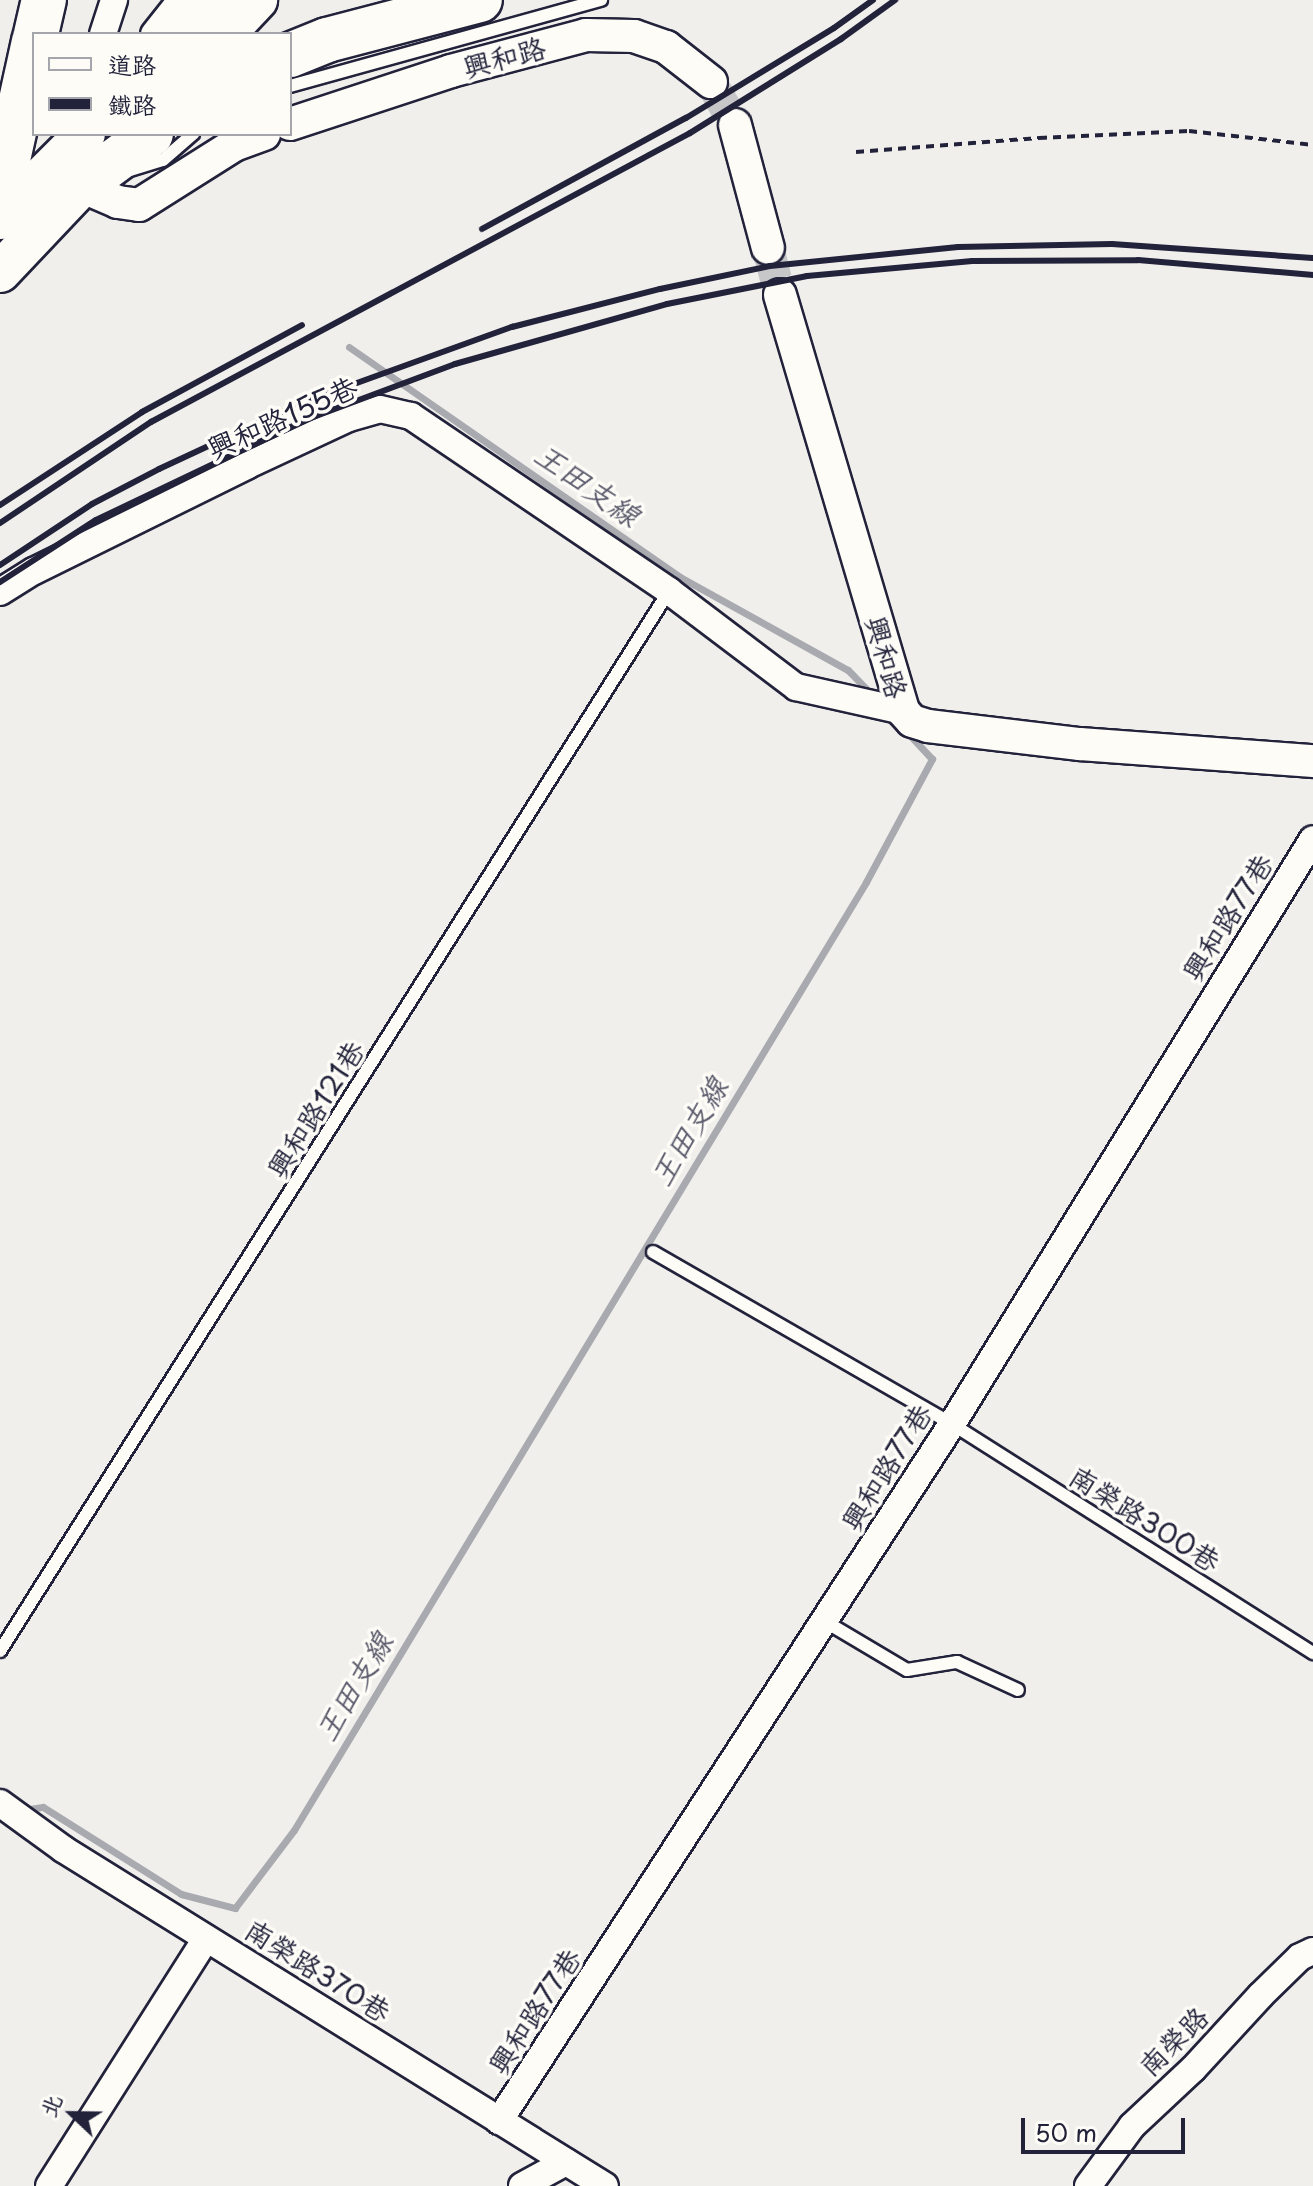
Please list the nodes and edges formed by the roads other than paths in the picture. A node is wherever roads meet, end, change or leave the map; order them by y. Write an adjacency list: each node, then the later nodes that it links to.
1 (44, 0): 8 (highway)
2 (114, 0): 9 (street)
3 (181, 0): 10 (street)
4 (219, 0): 11 (main road)
5 (257, 0): 12 (main road)
6 (480, 0): 14 (highway)
7 (601, 0): 16 (lane)
8 (36, 32)
9 (104, 32)
10 (156, 32)
11 (189, 32)
12 (227, 32)
13 (32, 50): 24 (highway)
14 (292, 54)
15 (711, 82): 17 (street, 興和路)
16 (292, 85)
17 (292, 123)
18 (735, 125): 26 (street)
19 (123, 136): 23 (main road)
20 (141, 136): 23 (highway)
21 (191, 136): 23 (lane)
22 (259, 136): 23 (street)
23 (74, 149): 25 (main road); 27 (main road)
24 (0, 196)
25 (0, 219)
26 (768, 248)
27 (0, 272)
28 (780, 295): 31 (street, 興和路)
29 (669, 591): 30 (street, 興和路155巷); 31 (street, 興和路155巷); 37 (lane, 興和路121巷)
30 (0, 592)
31 (902, 711): 32 (street, 興和路)
32 (1313, 761)
33 (1313, 839): 35 (street, 興和路77巷)
34 (653, 1252): 35 (lane, 南榮路300巷)
35 (952, 1424): 36 (street, 興和路77巷); 38 (lane, 南榮路300巷)
36 (826, 1622): 39 (lane); 43 (street, 興和路77巷)
37 (0, 1651)
38 (1313, 1653)
39 (1018, 1690)
40 (0, 1803): 41 (street, 南榮路370巷)
41 (206, 1939): 43 (street, 南榮路370巷); 45 (street)
42 (1313, 1951): 48 (street, 南榮路)
43 (499, 2121): 44 (street, 南榮路370巷)
44 (566, 2162): 46 (street); 47 (street, 南榮路370巷)
45 (49, 2186)
46 (522, 2186)
47 (605, 2186)
48 (1088, 2186)

